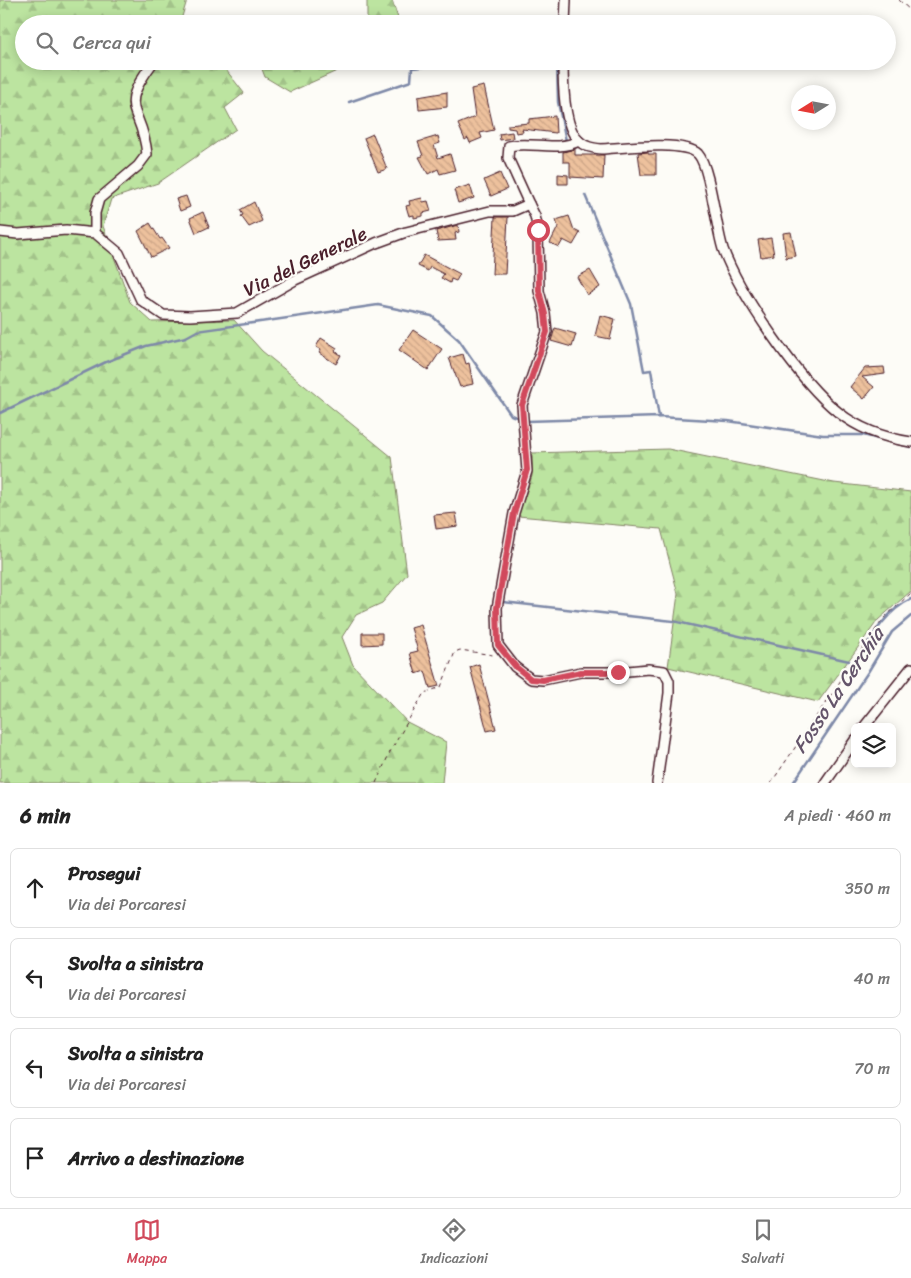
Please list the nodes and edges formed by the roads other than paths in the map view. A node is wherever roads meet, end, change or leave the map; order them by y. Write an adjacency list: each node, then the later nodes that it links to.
1 (566, 0): 2 (street)
2 (565, 15)
3 (148, 70): 8 (street)
4 (564, 70): 5 (street)
5 (579, 141): 6 (street); 9 (street)
6 (529, 204): 8 (street, Via del Generale); 13 (street)
7 (0, 232): 8 (street)
8 (95, 233)
9 (911, 442)
10 (911, 668): 11 (street)
11 (867, 723)
12 (851, 746): 14 (street)
13 (657, 783)
14 (825, 783)

